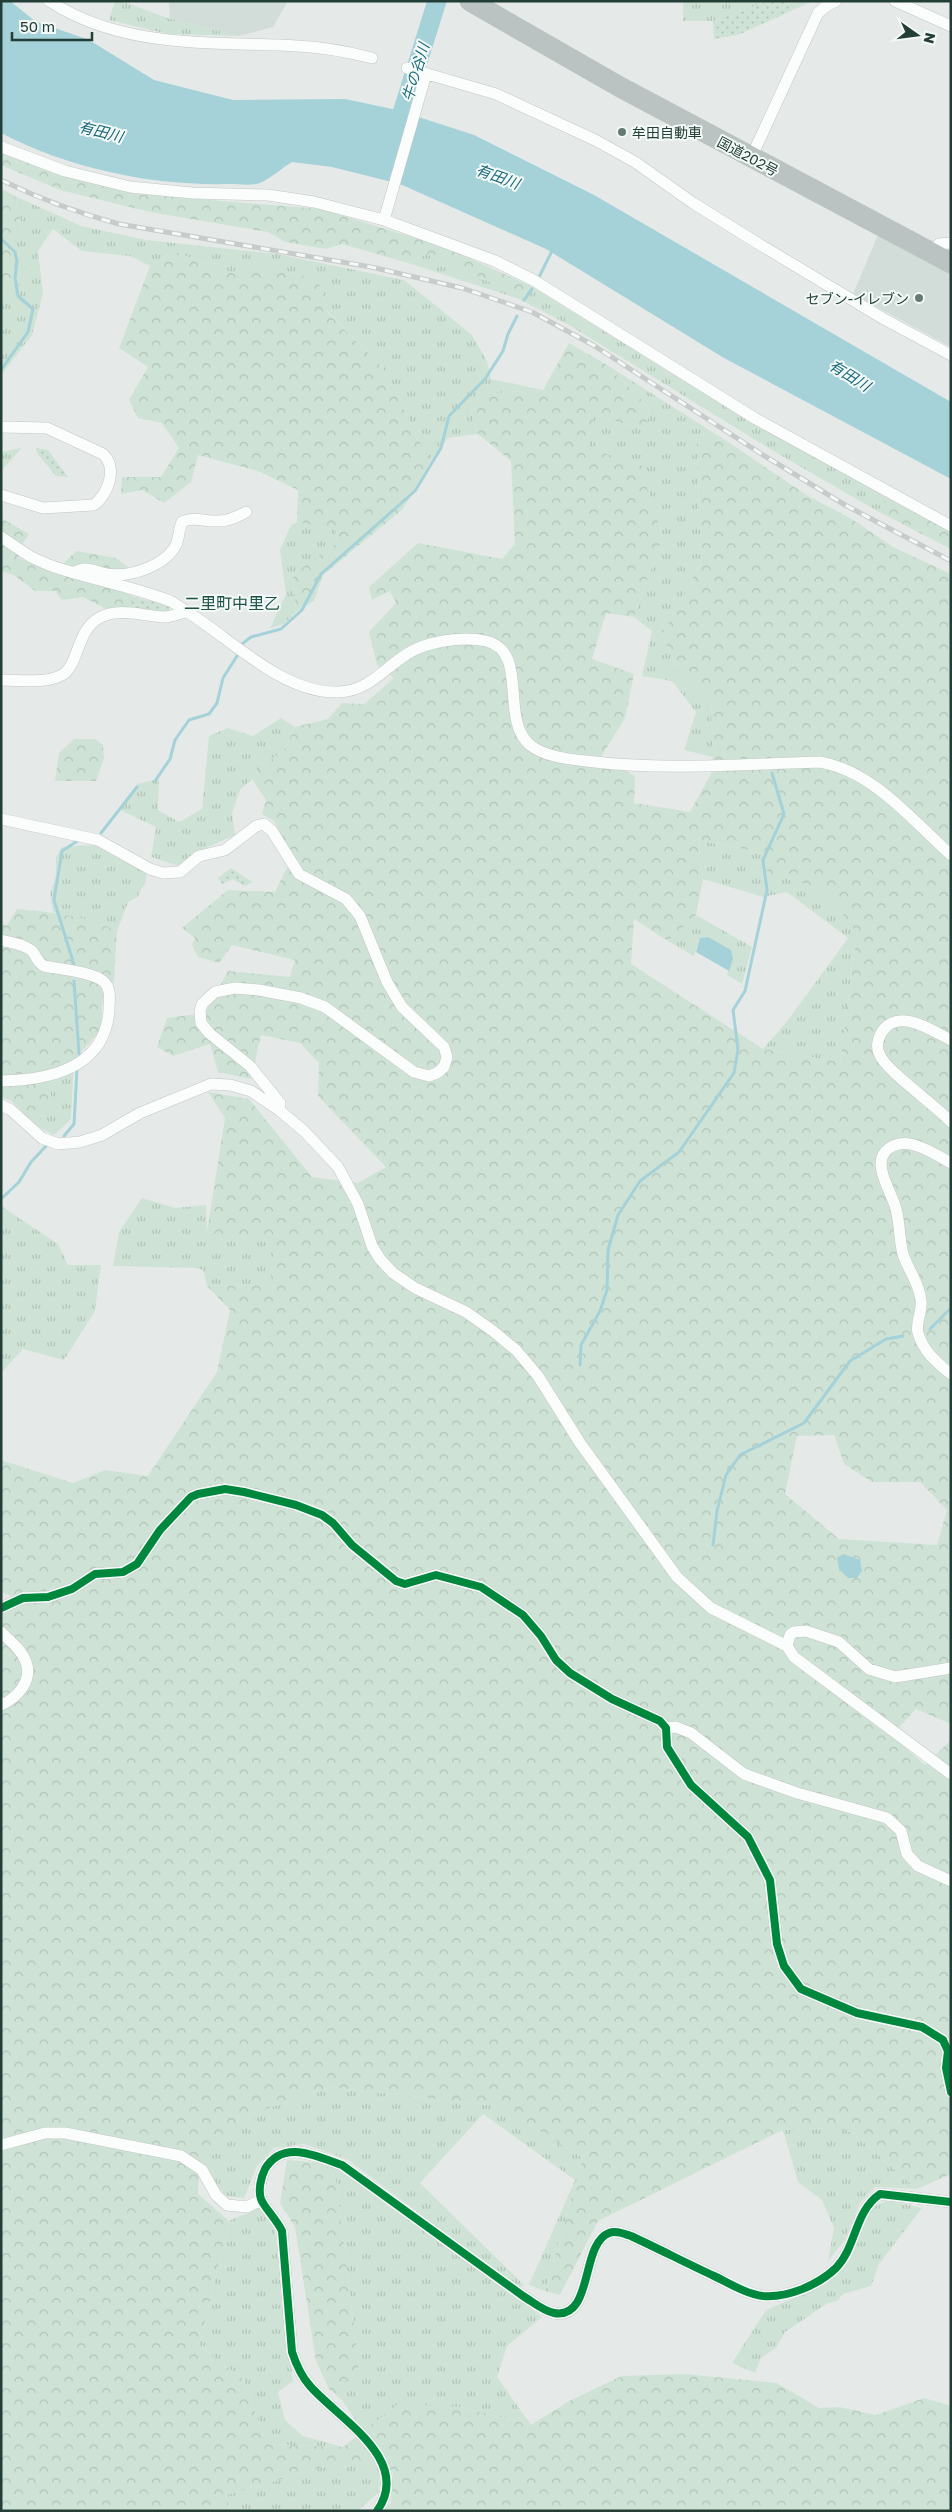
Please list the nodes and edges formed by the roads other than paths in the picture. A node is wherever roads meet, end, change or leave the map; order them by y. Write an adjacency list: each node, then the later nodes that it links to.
1 (49, 1): 6 (street)
2 (470, 1): 10 (highway, 国道202号)
3 (836, 1): 10 (street)
4 (895, 1): 5 (street)
5 (951, 26)
6 (372, 58)
7 (407, 68): 8 (street)
8 (426, 74): 11 (street); 15 (street)
9 (1, 147): 11 (street)
10 (751, 158): 13 (highway, 国道202号)
11 (384, 220): 19 (street)
12 (951, 243): 13 (street)
13 (931, 253): 14 (highway, 国道202号)
14 (951, 263)
15 (951, 355)
16 (1, 427): 17 (street)
17 (1, 495)
18 (246, 512): 21 (street)
19 (951, 526)
20 (1, 537): 21 (street)
21 (73, 573): 22 (street)
22 (186, 612): 23 (street); 25 (street)
23 (1, 680)
24 (1, 818): 30 (street)
25 (951, 855)
26 (1, 940): 28 (street)
27 (951, 1040): 31 (street)
28 (1, 1081)
29 (1, 1105): 30 (street)
30 (279, 1110): 36 (street)
31 (951, 1122)
32 (951, 1163): 33 (street)
33 (951, 1374)
34 (1, 1608): 39 (street)
35 (1, 1632): 38 (street)
36 (788, 1646): 37 (street); 40 (street)
37 (951, 1668)
38 (1, 1705)
39 (666, 1728): 41 (street); 42 (street)
40 (951, 1774)
41 (951, 1881)
42 (951, 2092)
43 (1, 2145): 44 (street)
44 (261, 2200): 45 (street); 46 (street)
45 (951, 2202)
46 (377, 2511)

